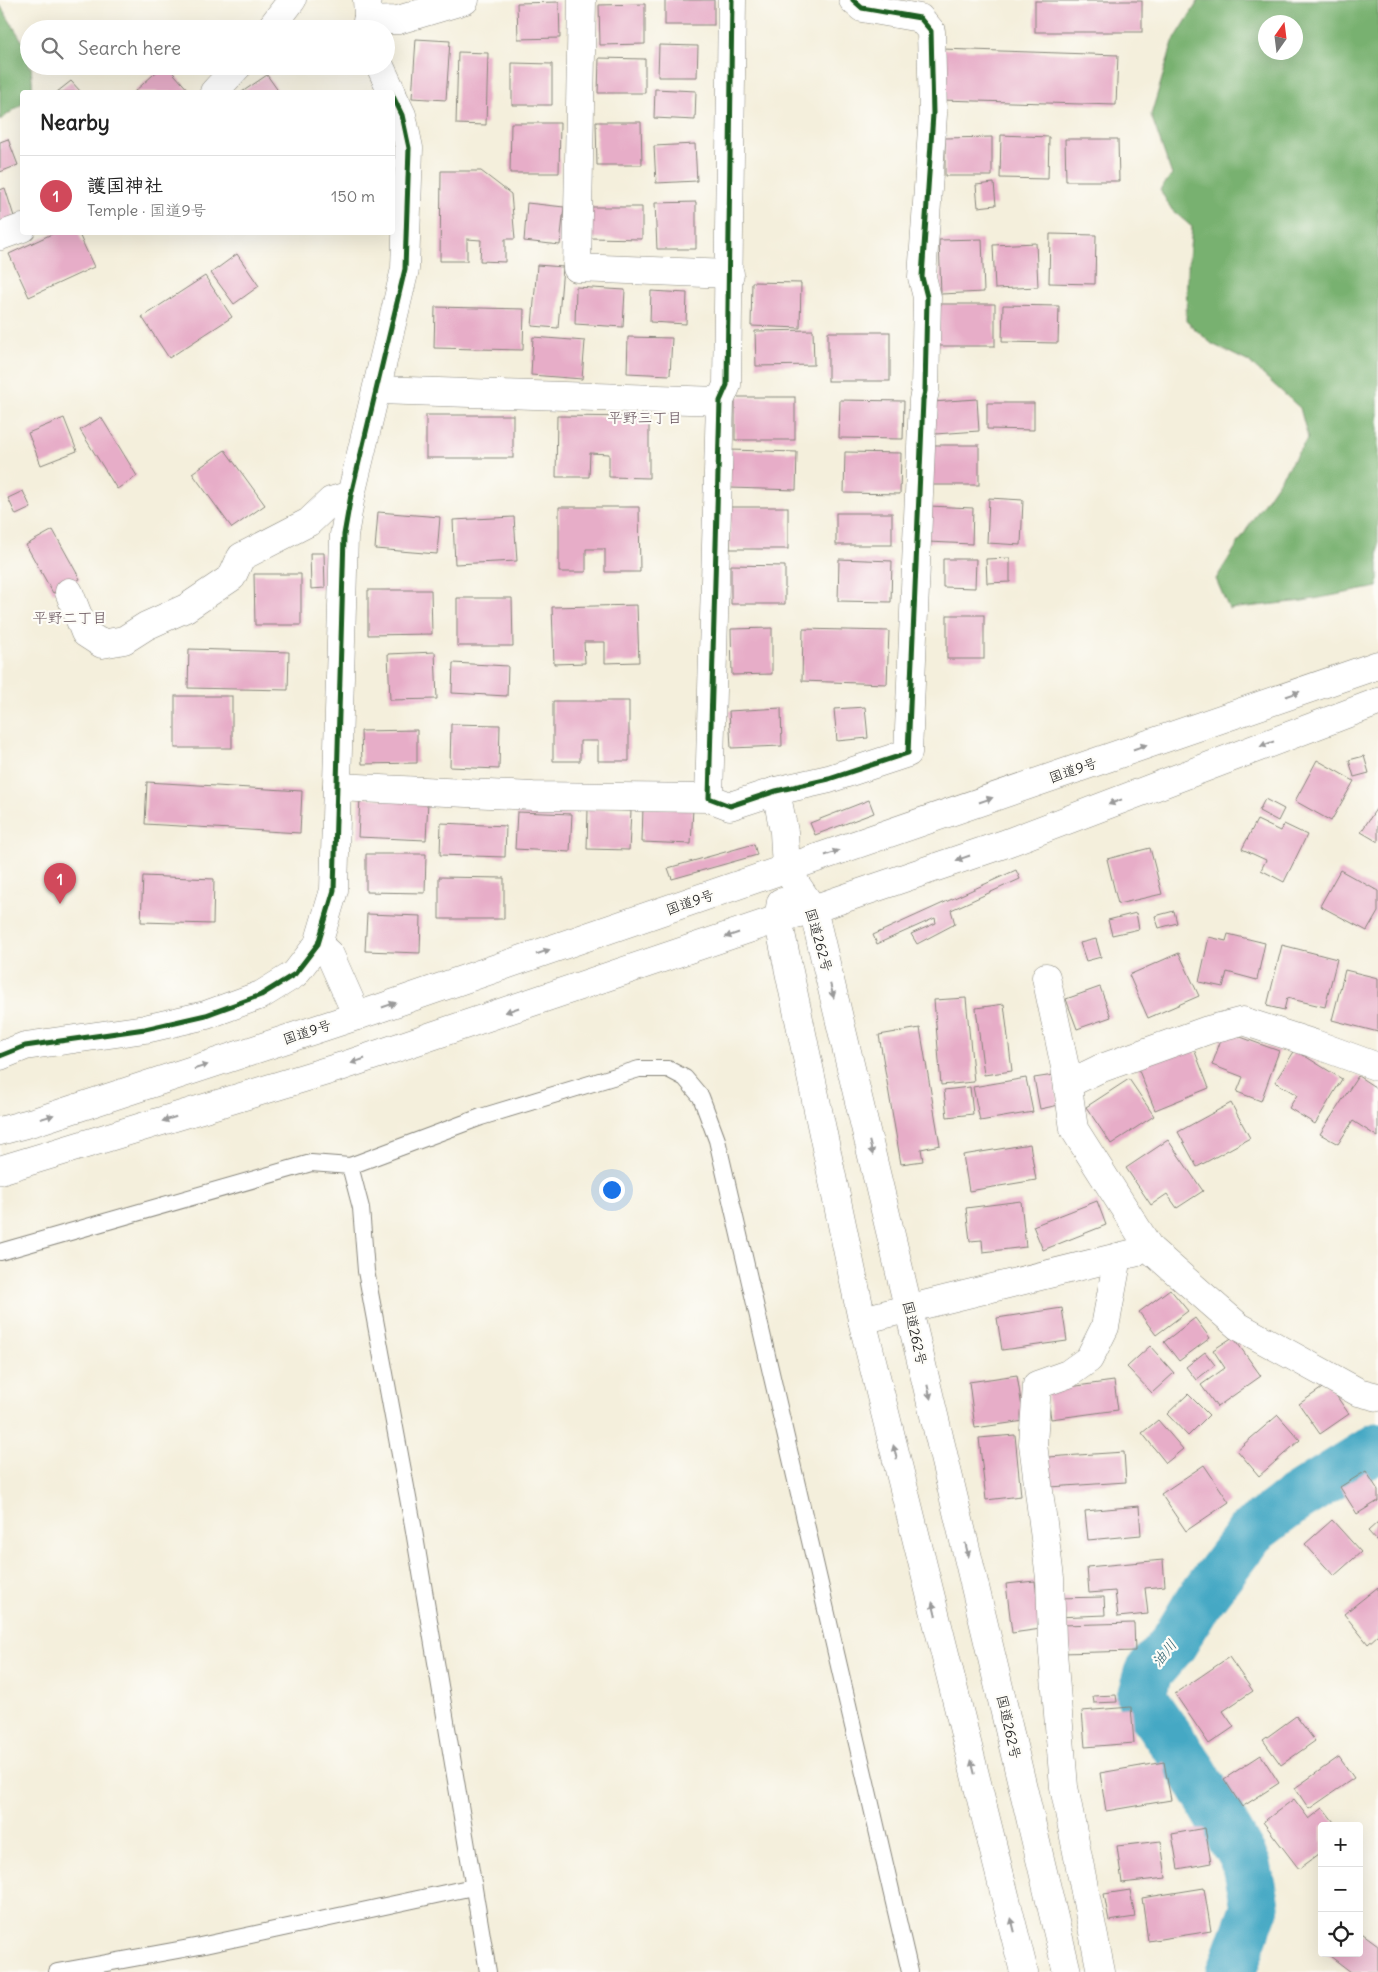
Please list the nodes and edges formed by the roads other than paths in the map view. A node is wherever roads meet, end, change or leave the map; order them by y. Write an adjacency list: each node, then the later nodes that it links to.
1 (292, 0): 7 (main road)
2 (465, 0): 6 (main road)
3 (582, 0): 15 (main road)
4 (732, 0): 15 (main road)
5 (853, 0): 23 (main road)
6 (368, 16)
7 (277, 20)
8 (230, 75): 10 (main road)
9 (384, 75): 11 (main road)
10 (216, 90)
11 (391, 90)
12 (395, 100): 16 (main road)
13 (20, 229): 14 (main road)
14 (0, 236)
15 (730, 274): 17 (main road)
16 (376, 390): 17 (main road); 18 (main road)
17 (720, 401): 24 (main road)
18 (351, 495): 19 (main road); 22 (main road)
19 (69, 592)
20 (1378, 665): 25 (main road, 国道9号, one-way to 20)
21 (1378, 702): 26 (main road, one-way to 26)
22 (337, 787): 24 (main road); 28 (main road)
23 (776, 791): 24 (main road); 25 (main road)
24 (709, 798)
25 (786, 869): 26 (main road, 国道262号); 27 (main road); 30 (main road, 国道9号, one-way to 25)
26 (813, 909): 27 (main road); 40 (main road, 国道262号, one-way to 40)
27 (778, 919): 36 (main road, one-way to 36); 41 (main road)
28 (318, 944): 30 (main road); 31 (main road)
29 (1046, 976): 33 (main road)
30 (357, 1016): 34 (main road, 国道9号, one-way to 30)
31 (0, 1056)
32 (1378, 1068): 33 (main road)
33 (1068, 1084): 37 (main road)
34 (0, 1131)
35 (350, 1166): 38 (lane); 43 (lane); 46 (lane)
36 (0, 1170)
37 (1150, 1249): 39 (main road); 42 (main road)
38 (0, 1252)
39 (1118, 1257): 40 (main road); 49 (main road)
40 (910, 1309): 41 (main road); 48 (main road, 国道262号, one-way to 48)
41 (862, 1320): 47 (main road, one-way to 41)
42 (1378, 1397)
43 (473, 1887): 44 (lane); 45 (lane)
44 (57, 1972)
45 (488, 1972)
46 (910, 1972)
47 (1024, 1972)
48 (1067, 1972)
49 (1101, 1972)

